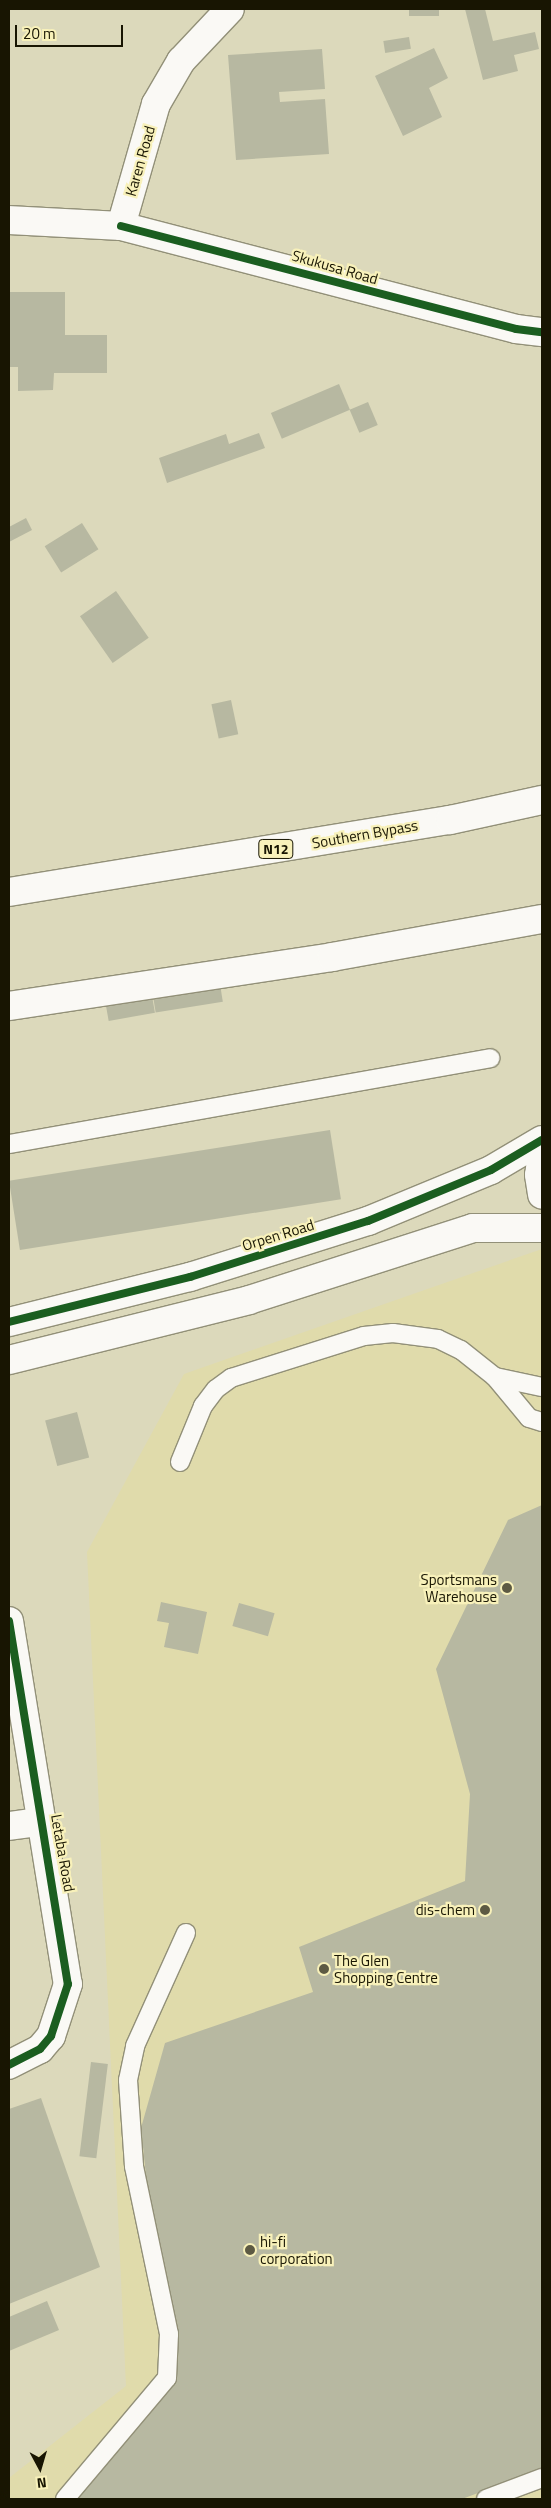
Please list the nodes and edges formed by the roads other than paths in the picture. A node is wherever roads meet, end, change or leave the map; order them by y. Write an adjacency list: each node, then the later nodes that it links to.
1 (230, 9): 3 (main road, Karen Road)
2 (9, 220): 3 (main road)
3 (121, 226): 4 (main road, Skukusa Road)
4 (542, 332)
5 (542, 800): 6 (main road, Southern Bypass / N12)
6 (9, 892)
7 (542, 919): 8 (main road)
8 (9, 1006)
9 (490, 1058): 11 (lane)
10 (542, 1140): 15 (main road, Orpen Road)
11 (9, 1144)
12 (542, 1152): 13 (main road)
13 (542, 1195)
14 (542, 1228): 16 (main road)
15 (9, 1322)
16 (9, 1360)
17 (495, 1377): 18 (lane); 19 (lane); 20 (lane)
18 (542, 1387)
19 (542, 1422)
20 (180, 1462)
21 (9, 1621): 22 (main road, Letaba Road)
22 (43, 1821): 23 (main road); 25 (main road, Letaba Road)
23 (9, 1826)
24 (186, 1933): 27 (lane)
25 (9, 2065)
26 (542, 2478): 28 (lane)
27 (65, 2499)
28 (486, 2499)

